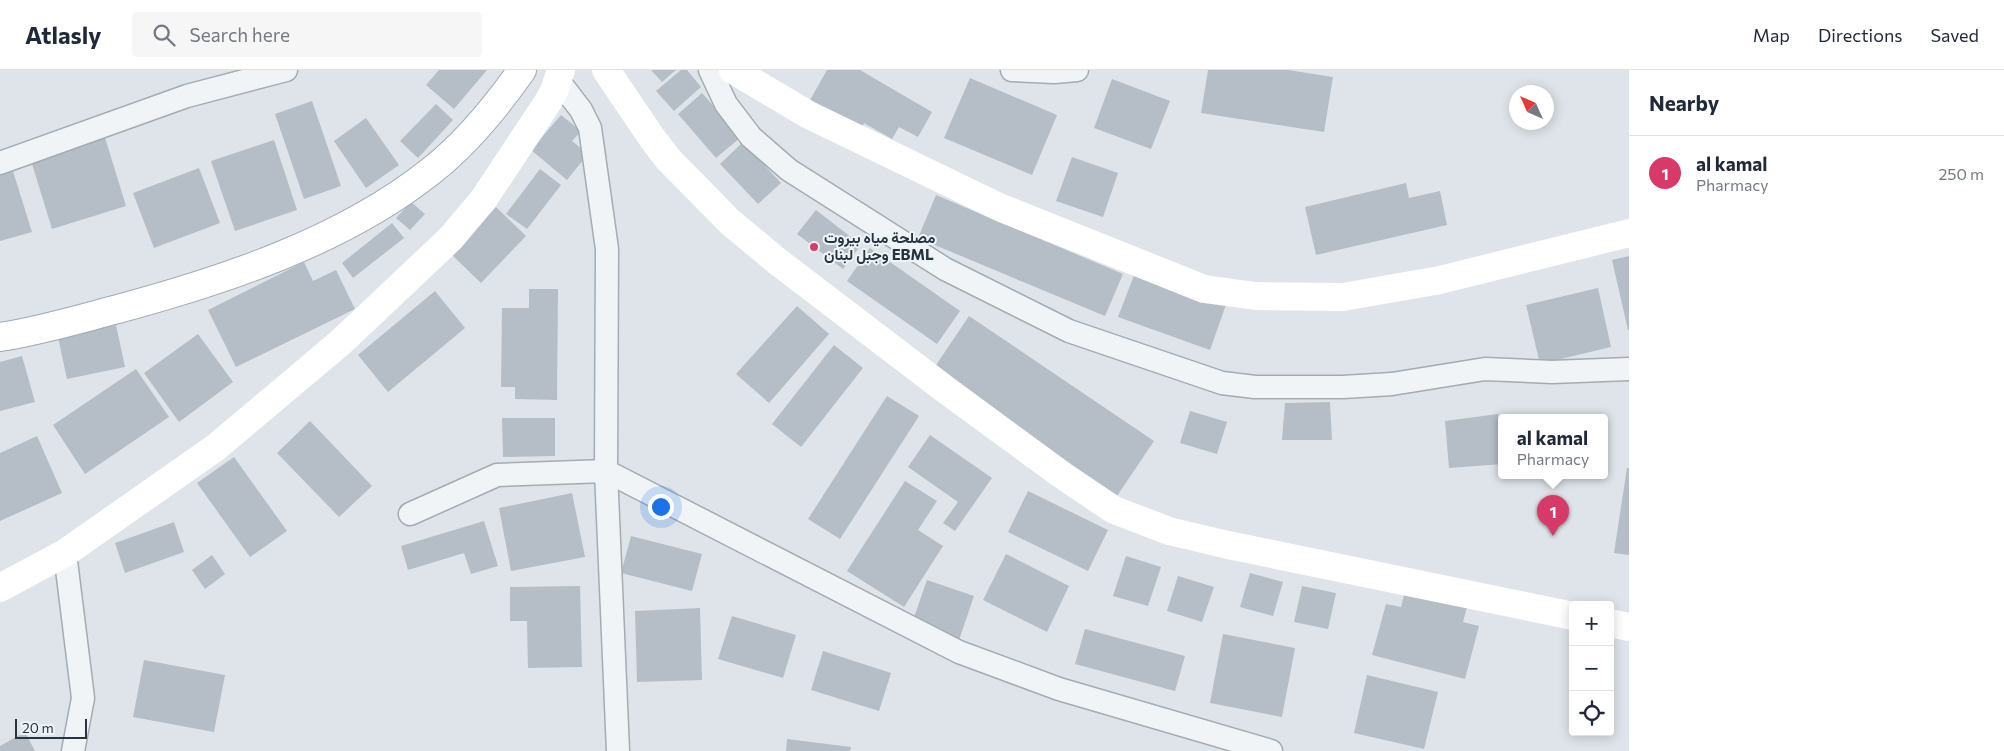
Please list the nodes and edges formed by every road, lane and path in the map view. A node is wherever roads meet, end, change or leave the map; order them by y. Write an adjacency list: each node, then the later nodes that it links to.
1 (286, 70): 9 (street)
2 (522, 70): 11 (main road)
3 (606, 70): 17 (main road)
4 (710, 70): 12 (street)
5 (733, 70): 10 (main road)
6 (1012, 70): 7 (street)
7 (1077, 70)
8 (560, 75): 13 (street); 15 (main road)
9 (0, 163)
10 (1629, 233)
11 (0, 337)
12 (1629, 369)
13 (606, 471): 14 (street); 21 (street); 22 (street)
14 (410, 514)
15 (65, 553): 16 (main road); 20 (street)
16 (0, 588)
17 (1569, 615)
18 (1614, 624): 19 (main road)
19 (1629, 627)
20 (73, 751)
21 (618, 751)
22 (1271, 751)

